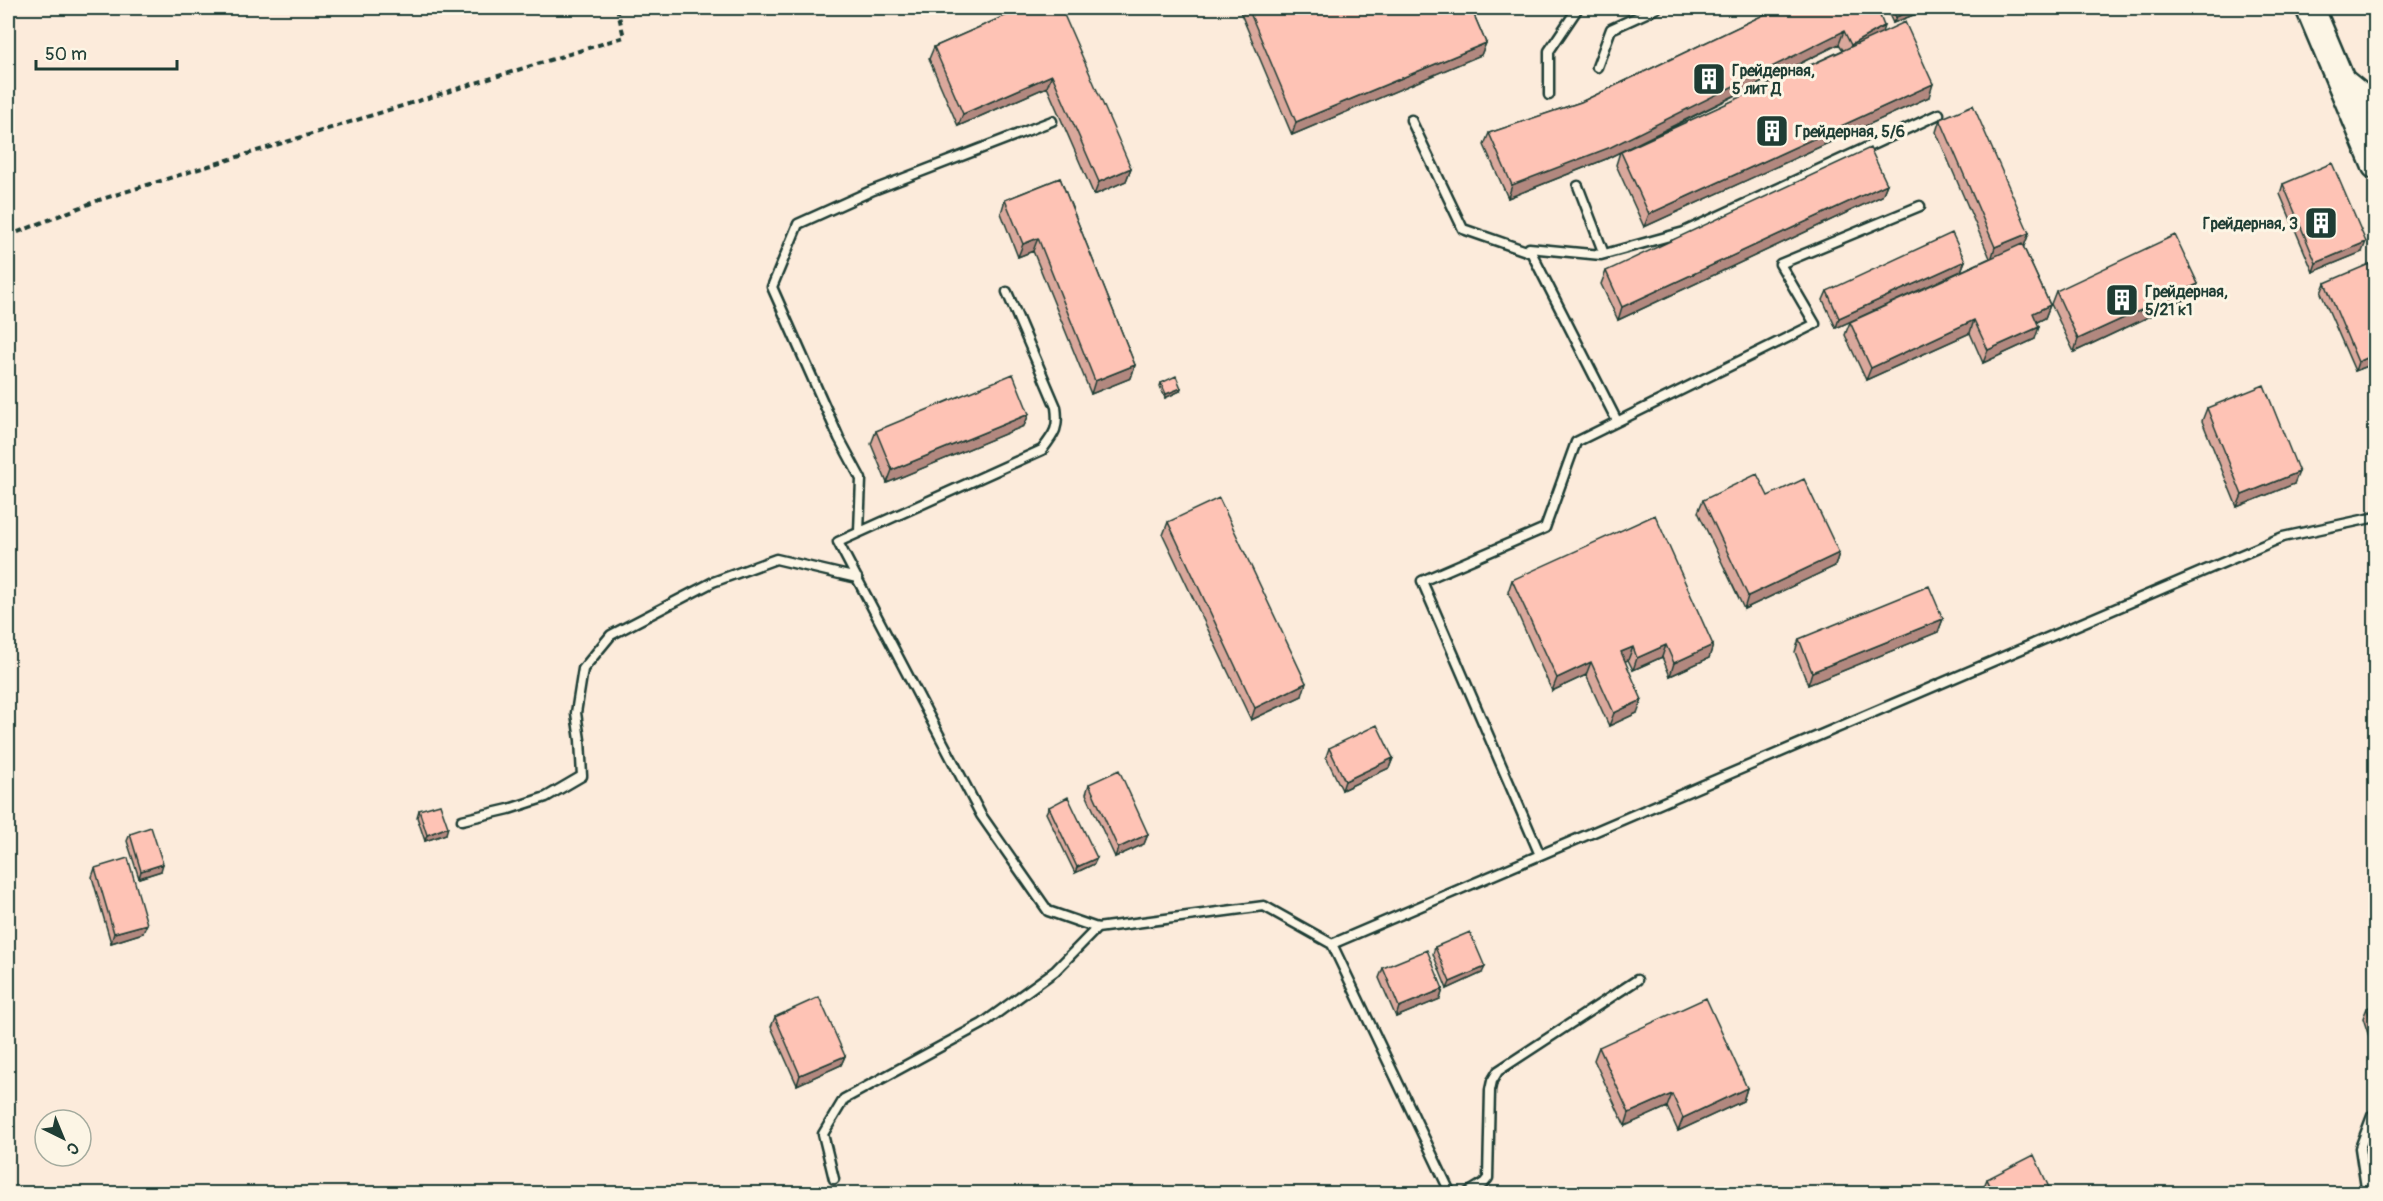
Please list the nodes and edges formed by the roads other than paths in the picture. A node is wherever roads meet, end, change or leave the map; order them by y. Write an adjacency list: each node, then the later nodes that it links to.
1 (1578, 8): 6 (lane)
2 (1657, 8): 4 (lane)
3 (2310, 8): 5 (main road)
4 (1597, 67)
5 (2337, 74): 7 (street); 11 (main road)
6 (1549, 95)
7 (2376, 106)
8 (1939, 114): 15 (lane)
9 (1411, 120): 14 (lane)
10 (1052, 122): 19 (lane)
11 (2376, 165)
12 (1578, 186): 15 (lane)
13 (1920, 206): 17 (lane)
14 (1532, 253): 15 (lane); 17 (lane)
15 (1604, 254)
16 (1006, 292): 19 (lane)
17 (1617, 421): 22 (lane)
18 (2376, 517): 22 (lane)
19 (859, 532): 20 (lane)
20 (857, 578): 21 (lane); 23 (lane)
21 (462, 820)
22 (1540, 855): 24 (lane)
23 (1097, 928): 24 (lane); 27 (lane)
24 (1332, 944): 28 (lane)
25 (1636, 980): 29 (lane)
26 (2376, 1113): 30 (lane)
27 (834, 1179)
28 (1451, 1194)
29 (1466, 1194)
30 (2367, 1194)

